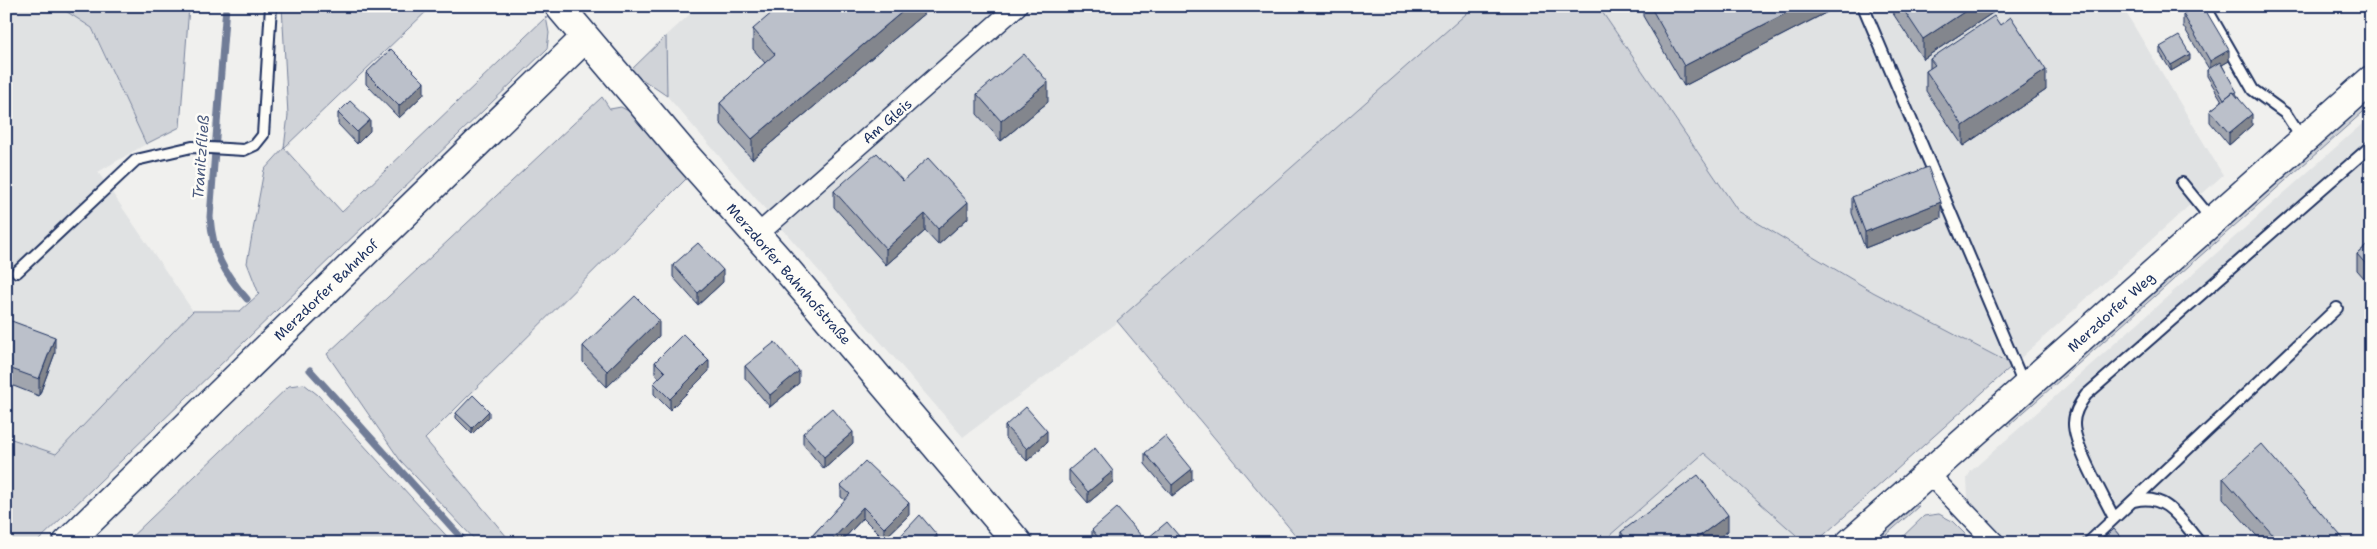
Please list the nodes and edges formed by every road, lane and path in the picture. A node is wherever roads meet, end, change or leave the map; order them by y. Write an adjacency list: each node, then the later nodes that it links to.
1 (271, 6): 13 (lane)
2 (559, 6): 6 (street, Merzdorfer Bahnhofstraße)
3 (1017, 6): 12 (street, Am Gleis)
4 (1863, 6): 15 (lane)
5 (2205, 6): 8 (lane)
6 (585, 38): 12 (street, Merzdorfer Bahnhofstraße); 19 (street, Merzdorfer Bahnhof)
7 (2371, 80): 8 (street, Merzdorfer Weg)
8 (2303, 142): 11 (street, Merzdorfer Weg)
9 (2371, 146): 18 (lane)
10 (2182, 183): 11 (lane)
11 (2213, 222): 15 (street, Merzdorfer Weg)
12 (757, 235): 20 (street, Merzdorfer Bahnhofstraße)
13 (17, 272)
14 (2337, 308): 17 (lane)
15 (2025, 389): 16 (street, Merzdorfer Weg)
16 (1929, 474): 21 (street, Merzdorfer Weg); 22 (street)
17 (2131, 502): 18 (lane); 24 (lane)
18 (2114, 518): 23 (lane)
19 (67, 543)
20 (1018, 543)
21 (1850, 543)
22 (1995, 543)
23 (2088, 543)
24 (2200, 543)

